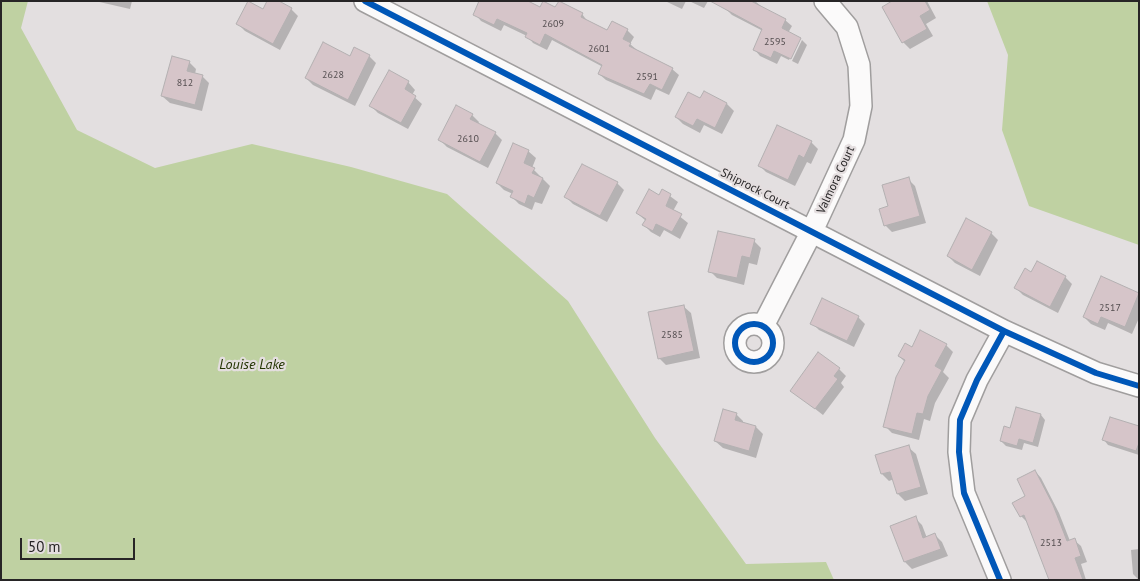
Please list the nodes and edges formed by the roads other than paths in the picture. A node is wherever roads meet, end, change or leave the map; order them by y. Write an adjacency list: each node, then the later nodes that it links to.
1 (365, 1): 3 (street, Shiprock Court)
2 (825, 1): 3 (street, Valmora Court)
3 (812, 231): 4 (street, Valmora Court); 5 (street, Shiprock Court)
4 (763, 326)
5 (1004, 331): 6 (street, Shiprock Court); 7 (street)
6 (1139, 386)
7 (1000, 580)

